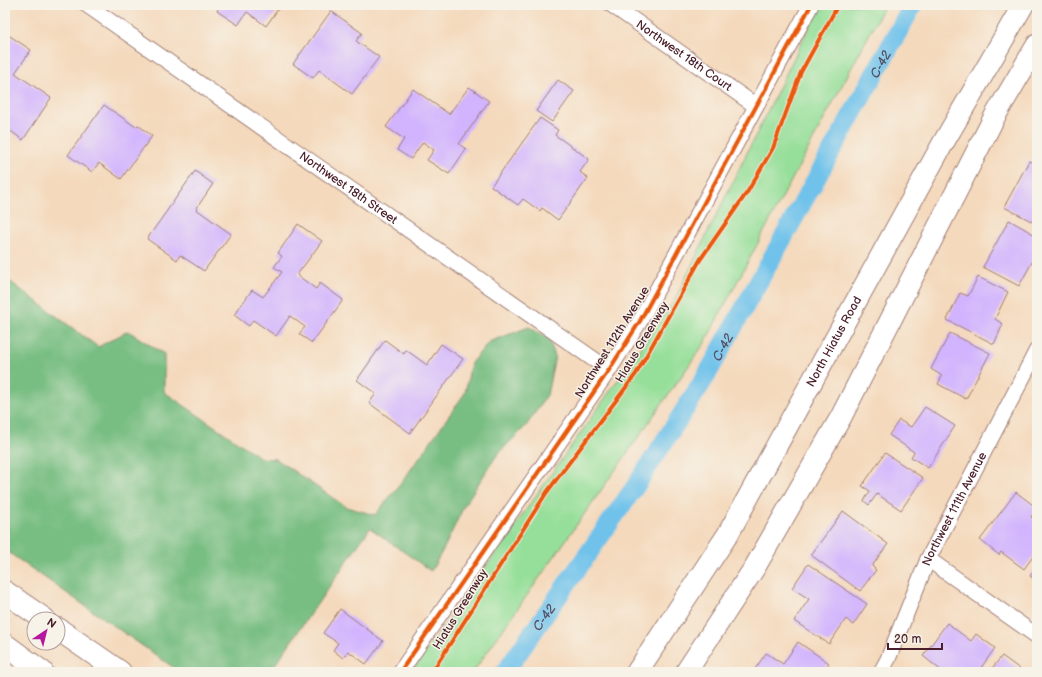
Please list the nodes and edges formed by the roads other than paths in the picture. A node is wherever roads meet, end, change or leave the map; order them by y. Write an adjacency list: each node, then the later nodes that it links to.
1 (87, 5): 8 (street, Northwest 18th Street)
2 (612, 5): 6 (street, Northwest 18th Court)
3 (811, 5): 6 (street, Northwest 112th Avenue)
4 (1022, 5): 18 (main road, North Hiatus Road)
5 (1037, 45): 19 (main road)
6 (756, 106): 8 (street, Northwest 112th Avenue)
7 (1037, 350): 9 (street, Northwest 111th Avenue)
8 (609, 370): 17 (street, Northwest 112th Avenue)
9 (928, 560): 13 (street); 20 (street, Northwest 111th Avenue)
10 (5, 592): 11 (highway)
11 (32, 611)
12 (66, 635): 16 (highway)
13 (1037, 636)
14 (5, 645): 15 (highway)
15 (42, 672)
16 (120, 672)
17 (400, 672)
18 (637, 672)
19 (686, 672)
20 (881, 672)

